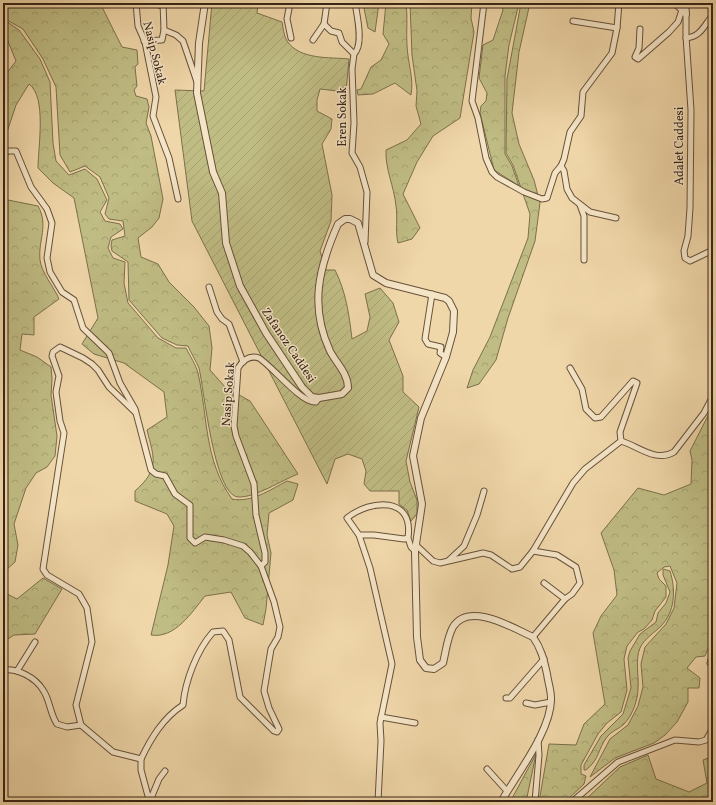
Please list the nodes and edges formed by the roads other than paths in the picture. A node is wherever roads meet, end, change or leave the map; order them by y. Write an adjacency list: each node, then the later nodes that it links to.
1 (136, 3): 21 (street, Nasip Sokak)
2 (151, 3): 11 (street, Nasip Sokak)
3 (205, 3): 24 (street, Zafanoz Caddesi)
4 (290, 3): 19 (street)
5 (327, 3): 15 (street)
6 (355, 3): 23 (street, Eren Sokak)
7 (484, 3): 26 (street)
8 (619, 3): 16 (street)
9 (674, 3): 12 (street)
10 (685, 3): 12 (street, Adalet Caddesi)
11 (163, 4): 18 (street)
12 (684, 12): 17 (street); 20 (street, Adalet Caddesi)
13 (713, 15): 20 (street)
14 (573, 21): 16 (street)
15 (324, 24): 22 (street); 23 (street)
16 (617, 28): 26 (street)
17 (640, 29)
18 (164, 30): 21 (street); 24 (street)
19 (291, 38)
20 (686, 38): 31 (street, Adalet Caddesi)
21 (144, 40): 27 (street, Nasip Sokak)
22 (313, 40)
23 (354, 54): 30 (street, Eren Sokak)
24 (197, 83): 39 (street, Zafanoz Caddesi)
25 (3, 157): 40 (street)
26 (561, 166): 28 (street)
27 (178, 199)
28 (579, 204): 29 (street); 32 (street)
29 (616, 218)
30 (365, 243): 34 (street, Zafanoz Caddesi); 39 (street, Zafanoz Caddesi)
31 (713, 250)
32 (584, 260)
33 (209, 287): 36 (street, Nasip Sokak)
34 (432, 294): 35 (street, Zafanoz Caddesi); 35 (street)
35 (446, 357): 45 (street, Zafanoz Caddesi)
36 (243, 362): 39 (street); 48 (street, Nasip Sokak)
37 (570, 368): 41 (street)
38 (713, 396): 41 (street)
39 (319, 398)
40 (136, 412): 48 (street); 63 (street)
41 (621, 441): 46 (street)
42 (484, 491): 47 (street)
43 (359, 535): 44 (street); 44 (street); 61 (street)
44 (408, 538): 45 (street)
45 (416, 548): 47 (street); 51 (street, Zafanoz Caddesi)
46 (533, 551): 47 (street); 50 (street)
47 (448, 561)
48 (261, 566): 66 (street)
49 (544, 583): 50 (street)
50 (565, 598): 51 (street)
51 (533, 637): 54 (street)
52 (35, 642): 57 (street)
53 (713, 654): 55 (street)
54 (544, 659): 58 (street); 59 (street)
55 (713, 667)
56 (3, 670): 57 (street)
57 (17, 671): 63 (street)
58 (506, 698)
59 (551, 702): 60 (street); 65 (street)
60 (526, 704)
61 (381, 717): 62 (street); 70 (street)
62 (416, 723)
63 (81, 725): 66 (street)
64 (713, 728): 73 (street)
65 (538, 739): 69 (street); 72 (street)
66 (141, 759): 68 (street)
67 (487, 769): 69 (street)
68 (165, 771)
69 (507, 791): 71 (street)
70 (378, 802)
71 (501, 802)
72 (535, 802)
73 (572, 802)

